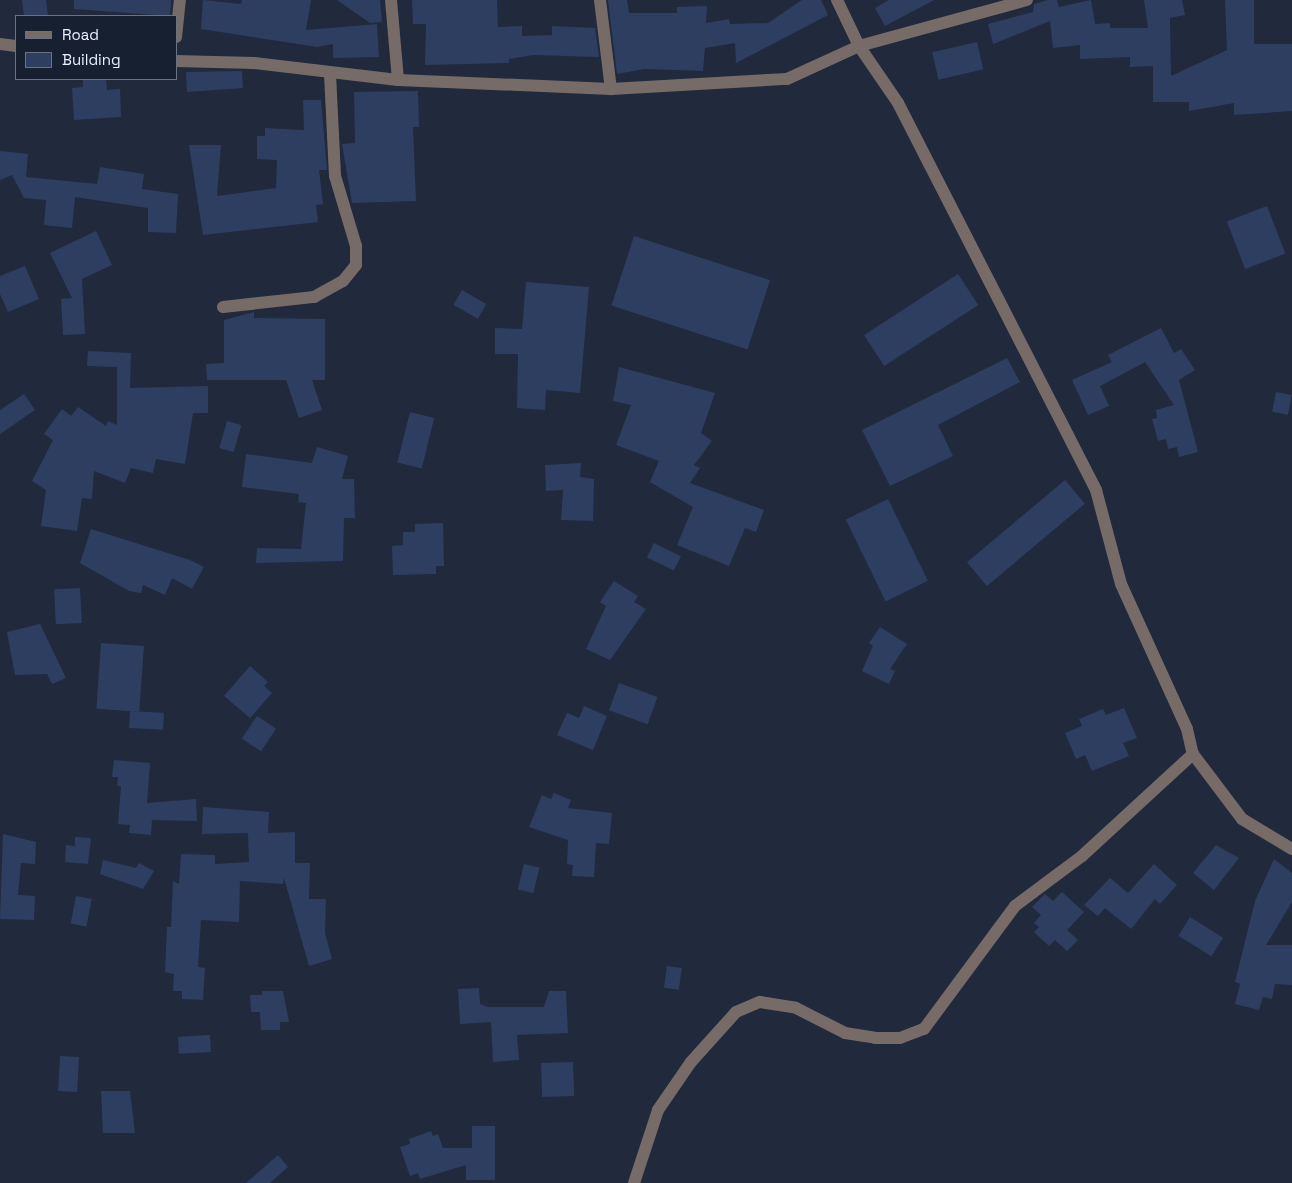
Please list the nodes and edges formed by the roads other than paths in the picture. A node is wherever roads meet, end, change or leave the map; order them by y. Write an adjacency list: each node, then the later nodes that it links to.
1 (180, 0): 6 (street)
2 (391, 0): 12 (street)
3 (600, 0): 13 (street)
4 (837, 0): 9 (street)
5 (1026, 0): 9 (street)
6 (178, 18)
7 (0, 44): 8 (street)
8 (15, 46)
9 (860, 46): 13 (street); 15 (street)
10 (178, 61): 11 (street)
11 (330, 73): 12 (street); 14 (street)
12 (398, 80): 13 (street)
13 (611, 89)
14 (223, 307)
15 (1193, 754): 16 (street); 17 (street)
16 (1292, 849)
17 (634, 1183)

